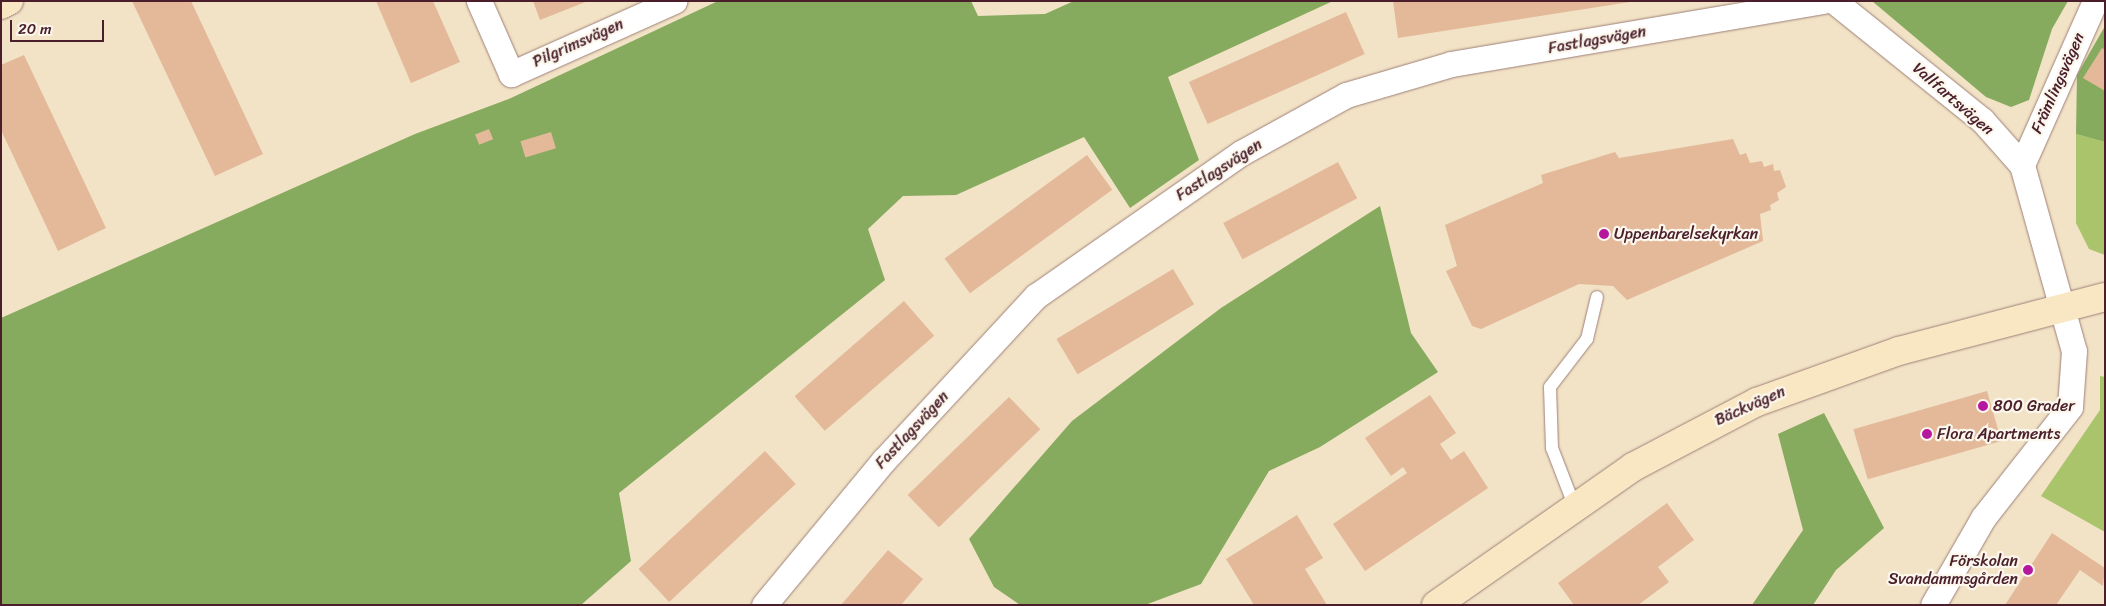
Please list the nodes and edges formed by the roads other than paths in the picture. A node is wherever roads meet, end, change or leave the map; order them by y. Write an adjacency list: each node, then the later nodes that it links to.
1 (9, 1): 7 (street)
2 (479, 1): 6 (street, Pilgrimsvägen)
3 (1823, 1): 13 (street, Fastlagsvägen)
4 (1834, 1): 8 (street, Vallfartsvägen)
5 (2095, 1): 8 (street, Främlingsvägen)
6 (658, 4)
7 (1, 5)
8 (2022, 164): 11 (street, Vallfartsvägen)
9 (2105, 297): 11 (street, Bäckvägen)
10 (1597, 298): 12 (lane)
11 (2065, 307): 12 (street, Bäckvägen); 15 (street, Vallfartsvägen)
12 (1574, 505): 14 (street, Bäckvägen)
13 (764, 605)
14 (1436, 605)
15 (1933, 605)

